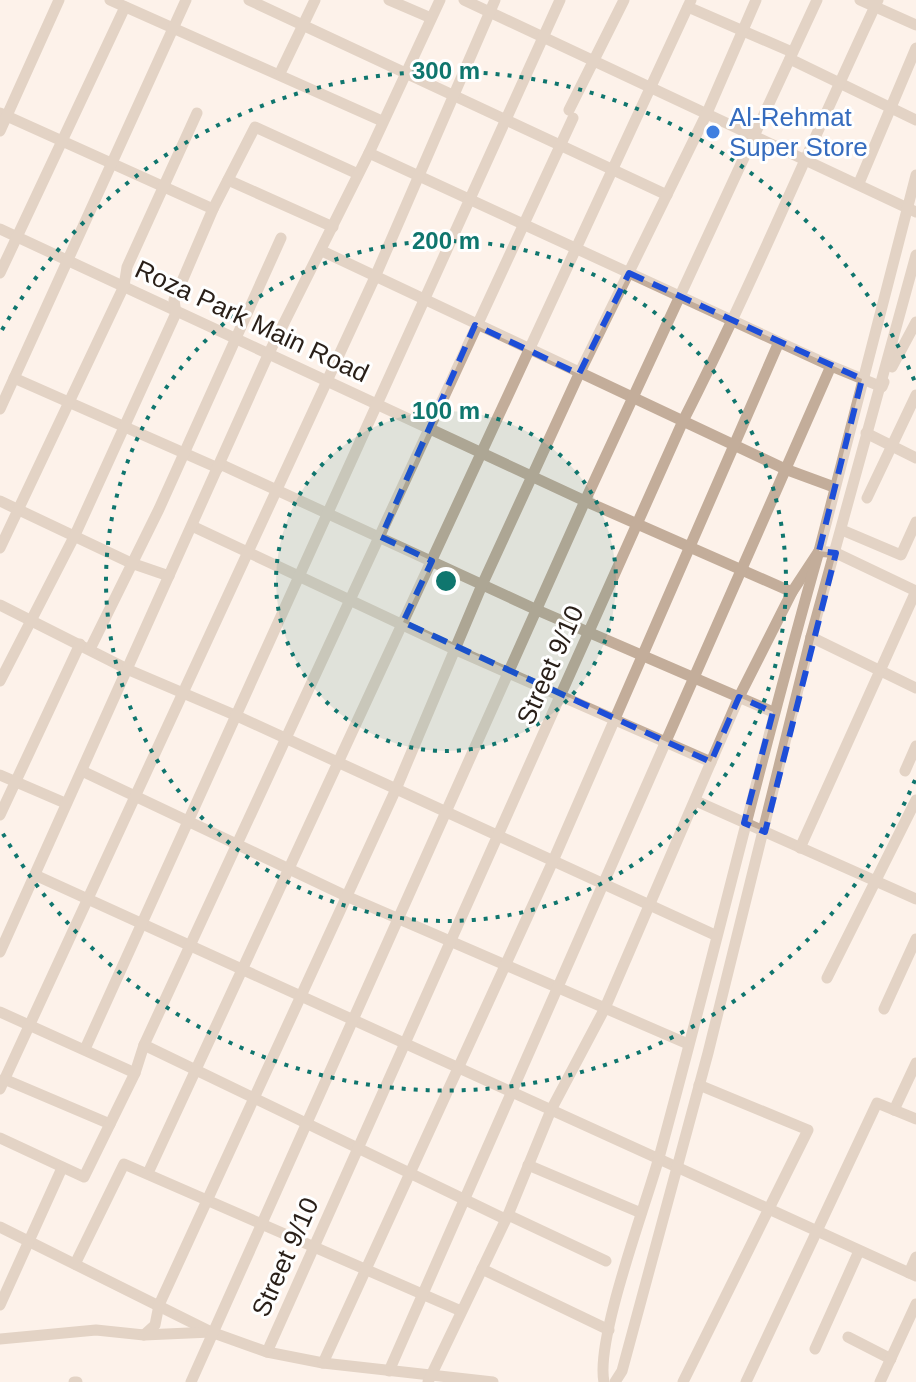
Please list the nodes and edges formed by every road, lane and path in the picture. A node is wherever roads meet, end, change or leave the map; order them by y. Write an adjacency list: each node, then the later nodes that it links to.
1 (59, 0): 35 (street)
2 (110, 0): 17 (street)
3 (186, 0): 21 (street)
4 (249, 0): 19 (street)
5 (315, 0): 19 (street)
6 (389, 0): 18 (street)
7 (440, 0): 18 (street)
8 (464, 0): 16 (street)
9 (560, 0): 23 (street)
10 (624, 0): 26 (street)
11 (756, 0): 22 (street)
12 (817, 0): 25 (street)
13 (860, 0): 15 (street)
14 (690, 2): 22 (street); 30 (street)
15 (877, 3): 20 (street); 29 (street, Street 9/10)
16 (492, 5): 23 (street); 31 (street)
17 (125, 7): 21 (street); 41 (street)
18 (431, 18): 28 (street)
19 (304, 25): 27 (street); 28 (street)
20 (916, 25)
21 (173, 28): 27 (street); 45 (street)
22 (743, 31): 25 (street); 34 (street)
23 (543, 35): 26 (street); 36 (street)
24 (916, 48): 32 (street)
25 (791, 56): 29 (street); 40 (street)
26 (593, 60): 30 (street); 42 (street)
27 (280, 73): 38 (street)
28 (404, 73): 31 (street); 38 (street)
29 (838, 82): 32 (street); 44 (street, Street 9/10)
30 (650, 86): 34 (street); 46 (street)
31 (452, 96): 36 (street); 49 (street)
32 (890, 106): 37 (street); 51 (street)
33 (197, 113): 52 (street)
34 (707, 113): 40 (street); 53 (street)
35 (3, 115): 39 (street); 41 (street)
36 (503, 120): 42 (street); 54 (street)
37 (916, 120)
38 (382, 121): 43 (street)
39 (0, 131)
40 (756, 135): 44 (street); 70 (street)
41 (62, 141): 45 (street); 60 (street)
42 (560, 147): 46 (street); 57 (street)
43 (369, 153): 47 (street); 49 (street)
44 (805, 158): 51 (street); 73 (street, Street 9/10)
45 (112, 163): 52 (street); 65 (street)
46 (611, 170): 53 (street); 62 (street)
47 (358, 174): 50 (street); 58 (street)
48 (916, 175): 56 (street)
49 (417, 176): 54 (street); 68 (street)
50 (228, 180): 55 (street); 58 (street)
51 (859, 183): 56 (street)
52 (163, 185): 55 (street); 69 (street)
53 (667, 195): 67 (street)
54 (469, 199): 57 (street); 71 (street)
55 (213, 209): 72 (street)
56 (912, 210): 84 (street)
57 (525, 223): 62 (street); 75 (street)
58 (333, 227): 63 (street)
59 (0, 229): 60 (street, Roza Park Main Road)
60 (17, 237): 65 (street, Roza Park Main Road); 66 (street)
61 (281, 238): 76 (street)
62 (576, 247): 67 (street); 78 (street)
63 (322, 251): 68 (street); 79 (street)
64 (916, 255): 85 (street)
65 (68, 260): 69 (street, Roza Park Main Road); 82 (street)
66 (0, 273)
67 (629, 273): 70 (street); 81 (street)
68 (375, 277): 71 (street); 83 (street)
69 (124, 286): 72 (street, Roza Park Main Road); 89 (street)
70 (680, 296): 73 (street); 87 (street)
71 (427, 299): 75 (street); 88 (street)
72 (176, 313): 76 (street, Roza Park Main Road); 92 (street)
73 (733, 322): 77 (street); 91 (street, Street 9/10)
74 (916, 322): 85 (street)
75 (475, 325): 78 (street); 93 (street)
76 (234, 339): 79 (street, Roza Park Main Road); 98 (street)
77 (779, 342): 80 (street); 95 (street)
78 (529, 350): 81 (street); 97 (street)
79 (268, 355): 83 (street, Roza Park Main Road); 100 (street)
80 (831, 366): 84 (street); 101 (street)
81 (579, 374): 87 (street); 102 (street)
82 (14, 378): 89 (street); 90 (street)
83 (328, 379): 88 (street, Roza Park Main Road); 104 (street)
84 (862, 379): 85 (street); 103 (street)
85 (882, 387): 94 (street)
86 (916, 395): 96 (street)
87 (634, 397): 91 (street); 107 (street)
88 (380, 403): 93 (street, Roza Park Main Road); 109 (street)
89 (68, 404): 92 (street); 108 (street)
90 (0, 409)
91 (683, 421): 95 (street); 110 (street, Street 9/10)
92 (127, 426): 98 (street); 114 (street)
93 (431, 427): 97 (street, Roza Park Main Road); 115 (street)
94 (866, 433): 96 (street); 113 (street)
95 (734, 445): 101 (street); 116 (street)
96 (891, 447): 99 (street); 105 (street)
97 (482, 450): 102 (street, Roza Park Main Road); 121 (street)
98 (182, 451): 100 (street); 122 (street)
99 (916, 458)
100 (219, 466): 104 (street); 112 (street)
101 (785, 469): 103 (street); 123 (street)
102 (532, 476): 107 (street, Roza Park Main Road); 126 (street)
103 (834, 487): 118 (street)
104 (277, 490): 109 (street); 119 (street)
105 (867, 498)
106 (0, 501): 108 (street)
107 (585, 501): 110 (street, Roza Park Main Road); 130 (street)
108 (19, 509): 114 (street); 117 (street)
109 (331, 513): 115 (street); 125 (street)
110 (638, 522): 116 (street, Roza Park Main Road); 133 (street, Street 9/10)
111 (916, 522): 113 (street)
112 (192, 526): 119 (street); 124 (street)
113 (842, 530): 120 (street)
114 (75, 535): 122 (street); 131 (street)
115 (381, 537): 121 (street); 128 (street)
116 (690, 546): 123 (street, Roza Park Main Road); 137 (street)
117 (0, 548)
118 (819, 551): 120 (street); 127 (street); 147 (street)
119 (248, 552): 125 (street); 144 (street)
120 (836, 553): 134 (street); 140 (street)
121 (432, 561): 126 (street); 132 (street)
122 (131, 563): 124 (street); 135 (street)
123 (741, 569): 127 (street, Roza Park Main Road); 141 (street)
124 (169, 576): 138 (street)
125 (301, 577): 128 (street); 148 (street)
126 (482, 585): 130 (street); 136 (street)
127 (792, 592): 146 (street)
128 (351, 599): 132 (street); 150 (street)
129 (0, 605): 131 (street)
130 (537, 610): 133 (street); 139 (street)
131 (30, 621): 135 (street); 142 (street)
132 (403, 622): 136 (street); 154 (street)
133 (589, 632): 137 (street); 145 (street, Street 9/10)
134 (811, 637): 140 (street); 168 (street)
135 (85, 647): 138 (street); 158 (street)
136 (454, 649): 139 (street); 159 (street)
137 (642, 655): 141 (street); 149 (street)
138 (129, 670): 144 (street); 155 (street)
139 (509, 671): 145 (street); 164 (street)
140 (881, 671): 143 (street); 171 (street)
141 (694, 678): 146 (street); 151 (street)
142 (0, 681)
143 (916, 688)
144 (181, 693): 148 (street); 160 (street)
145 (561, 694): 149 (street); 169 (street, Street 9/10)
146 (739, 697): 147 (street); 153 (street)
147 (773, 712): 167 (street)
148 (237, 716): 150 (street); 166 (street)
149 (615, 718): 151 (street); 172 (street)
150 (287, 739): 154 (street); 170 (street)
151 (666, 740): 153 (street); 176 (street)
152 (916, 746): 156 (street)
153 (711, 762): 162 (street)
154 (338, 763): 159 (street); 173 (street)
155 (82, 771): 160 (street); 163 (street)
156 (905, 771)
157 (0, 775): 158 (street)
158 (16, 783): 163 (street); 165 (street)
159 (396, 789): 164 (street); 177 (street)
160 (133, 795): 166 (street); 178 (street)
161 (916, 800): 175 (street)
162 (696, 801): 167 (street); 180 (street)
163 (65, 803): 174 (street)
164 (446, 813): 169 (street); 181 (street)
165 (0, 815)
166 (189, 822): 170 (street); 182 (street)
167 (744, 823): 168 (street); 183 (street)
168 (765, 832): 171 (street); 207 (street)
169 (497, 837): 172 (street); 185 (street, Street 9/10)
170 (237, 845): 173 (street); 186 (street)
171 (800, 848): 175 (street)
172 (553, 861): 176 (street); 188 (street)
173 (289, 869): 177 (street); 189 (street)
174 (35, 875): 178 (street); 187 (street)
175 (876, 881): 179 (street); 190 (street)
176 (602, 884): 180 (street); 191 (street)
177 (346, 896): 181 (street); 192 (street)
178 (86, 898): 182 (street); 197 (street)
179 (916, 899)
180 (649, 904): 183 (street); 193 (street)
181 (399, 919): 185 (street); 196 (street)
182 (142, 923): 186 (street); 201 (street)
183 (715, 935): 199 (street)
184 (916, 939): 194 (street)
185 (452, 941): 188 (street); 198 (street, Street 9/10)
186 (191, 945): 189 (street); 200 (street)
187 (0, 951)
188 (505, 966): 191 (street); 203 (street)
189 (243, 968): 192 (street); 204 (street)
190 (827, 978)
191 (557, 989): 193 (street); 208 (street)
192 (301, 994): 196 (street); 209 (street)
193 (605, 1008): 199 (street); 210 (street)
194 (884, 1009)
195 (0, 1012): 197 (street)
196 (353, 1018): 198 (street); 213 (street)
197 (27, 1027): 201 (street); 206 (street)
198 (406, 1042): 203 (street); 216 (street, Street 9/10)
199 (688, 1044): 217 (street)
200 (144, 1045): 204 (street); 205 (street)
201 (85, 1049): 205 (street)
202 (916, 1063): 211 (street)
203 (459, 1066): 208 (street); 222 (street)
204 (196, 1070): 209 (street); 221 (street)
205 (135, 1073): 214 (street)
206 (2, 1084): 214 (street)
207 (699, 1085): 219 (street); 225 (street)
208 (512, 1090): 210 (street); 224 (street)
209 (253, 1098): 213 (street); 223 (street)
210 (551, 1110): 217 (street); 218 (street)
211 (894, 1110): 212 (street); 230 (street)
212 (916, 1119)
213 (305, 1123): 216 (street); 228 (street)
214 (110, 1124): 220 (street)
215 (0, 1138): 220 (street)
216 (358, 1148): 222 (street); 232 (street, Street 9/10)
217 (659, 1157): 219 (street); 226 (street)
218 (528, 1165): 226 (street); 227 (street)
219 (676, 1166): 225 (street); 259 (street)
220 (62, 1168): 231 (street)
221 (148, 1173): 223 (street); 236 (street)
222 (410, 1173): 224 (street); 237 (street)
223 (207, 1198): 228 (street); 243 (street)
224 (464, 1199): 227 (street); 240 (street)
225 (768, 1209): 230 (street); 260 (street)
226 (641, 1213): 245 (street)
227 (507, 1217): 235 (street); 238 (street)
228 (261, 1225): 232 (street); 246 (street)
229 (0, 1227): 231 (street)
230 (817, 1233): 233 (street); 261 (street)
231 (28, 1241): 236 (street); 242 (street)
232 (314, 1246): 237 (street); 251 (street, Street 9/10)
233 (859, 1251): 239 (street); 250 (street)
234 (916, 1257): 239 (street)
235 (606, 1261)
236 (75, 1264): 243 (street)
237 (366, 1269): 240 (street); 253 (street)
238 (482, 1269): 244 (street); 245 (street)
239 (912, 1274)
240 (422, 1294): 244 (street); 254 (street)
241 (916, 1304): 252 (street)
242 (0, 1305)
243 (159, 1305): 246 (street); 247 (street)
244 (461, 1311): 255 (street)
245 (609, 1330): 258 (street)
246 (211, 1332): 247 (street); 251 (street); 256 (street)
247 (144, 1335): 249 (street)
248 (848, 1337): 252 (street)
249 (0, 1339)
250 (815, 1349)
251 (267, 1352): 253 (street)
252 (891, 1359): 262 (street)
253 (323, 1363): 254 (street)
254 (389, 1371): 255 (street)
255 (429, 1379): 257 (street)
256 (191, 1382)
257 (493, 1382)
258 (604, 1382)
259 (615, 1382)
260 (683, 1382)
261 (746, 1382)
262 (880, 1382)

